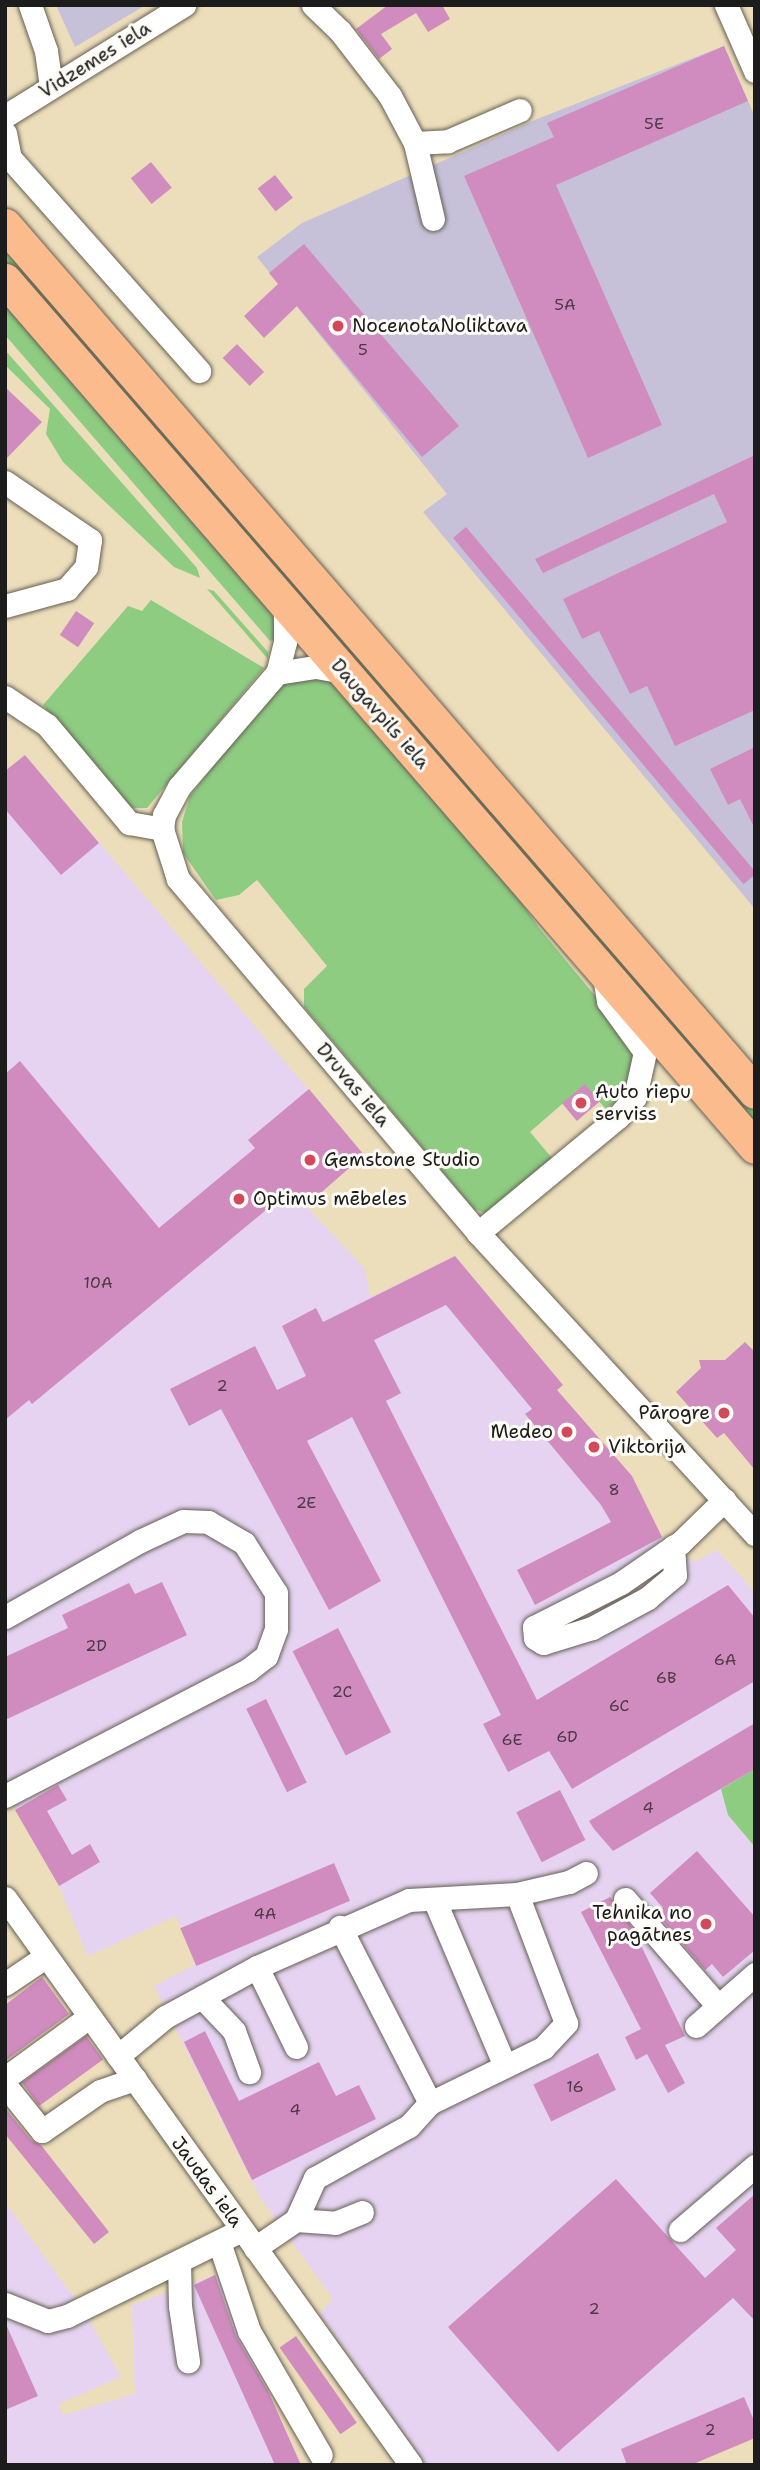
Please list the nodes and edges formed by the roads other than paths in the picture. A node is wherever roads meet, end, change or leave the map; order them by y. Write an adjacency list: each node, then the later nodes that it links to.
1 (30, 5): 6 (street)
2 (184, 5): 6 (street, Vidzemes iela)
3 (313, 5): 10 (street)
4 (726, 5): 5 (street)
5 (755, 71)
6 (51, 87): 8 (street, Vidzemes iela)
7 (520, 110): 10 (street)
8 (5, 116)
9 (5, 134): 14 (street)
10 (415, 142): 11 (street)
11 (433, 219)
12 (5, 225): 23 (highway, Daugavpils iela)
13 (5, 280): 16 (highway, Daugavpils iela)
14 (199, 371)
15 (5, 482): 17 (street)
16 (285, 604): 18 (highway, Daugavpils iela); 19 (street)
17 (5, 606)
18 (344, 672): 19 (street); 22 (highway, Daugavpils iela)
19 (276, 673): 21 (street)
20 (5, 697): 21 (street)
21 (162, 829): 25 (street, Druvas iela)
22 (603, 972): 24 (highway, Daugavpils iela); 25 (street)
23 (755, 1092)
24 (755, 1147)
25 (478, 1233): 26 (street, Druvas iela)
26 (724, 1500): 27 (street, Druvas iela); 28 (street)
27 (755, 1534)
28 (673, 1547): 28 (street)
29 (5, 1617): 30 (street)
30 (5, 1796)
31 (586, 1873): 32 (street)
32 (517, 1894): 34 (street); 47 (street)
33 (5, 1898): 37 (street, Jaudas iela)
34 (434, 1899): 36 (street); 47 (street)
35 (625, 1899): 42 (street)
36 (340, 1927): 38 (street); 52 (street)
37 (45, 1957): 40 (street); 43 (street, Jaudas iela)
38 (257, 1967): 41 (street); 45 (street)
39 (755, 1974): 42 (street)
40 (5, 1984)
41 (202, 1997): 46 (street); 48 (street)
42 (718, 2006): 44 (street)
43 (89, 2017): 46 (street, Jaudas iela); 49 (street)
44 (696, 2026)
45 (296, 2047)
46 (118, 2056): 50 (street, Jaudas iela)
47 (505, 2066): 52 (street)
48 (250, 2072)
49 (5, 2078)
50 (135, 2079): 51 (street); 57 (street, Jaudas iela)
51 (5, 2085)
52 (430, 2103): 55 (street)
53 (755, 2166): 56 (street)
54 (362, 2212): 55 (street)
55 (296, 2220): 57 (street)
56 (680, 2230)
57 (249, 2239): 58 (street); 63 (street, Jaudas iela)
58 (219, 2245): 59 (street); 62 (street)
59 (179, 2262): 60 (street); 61 (street)
60 (5, 2304)
61 (188, 2361)
62 (321, 2455)
63 (411, 2465)

